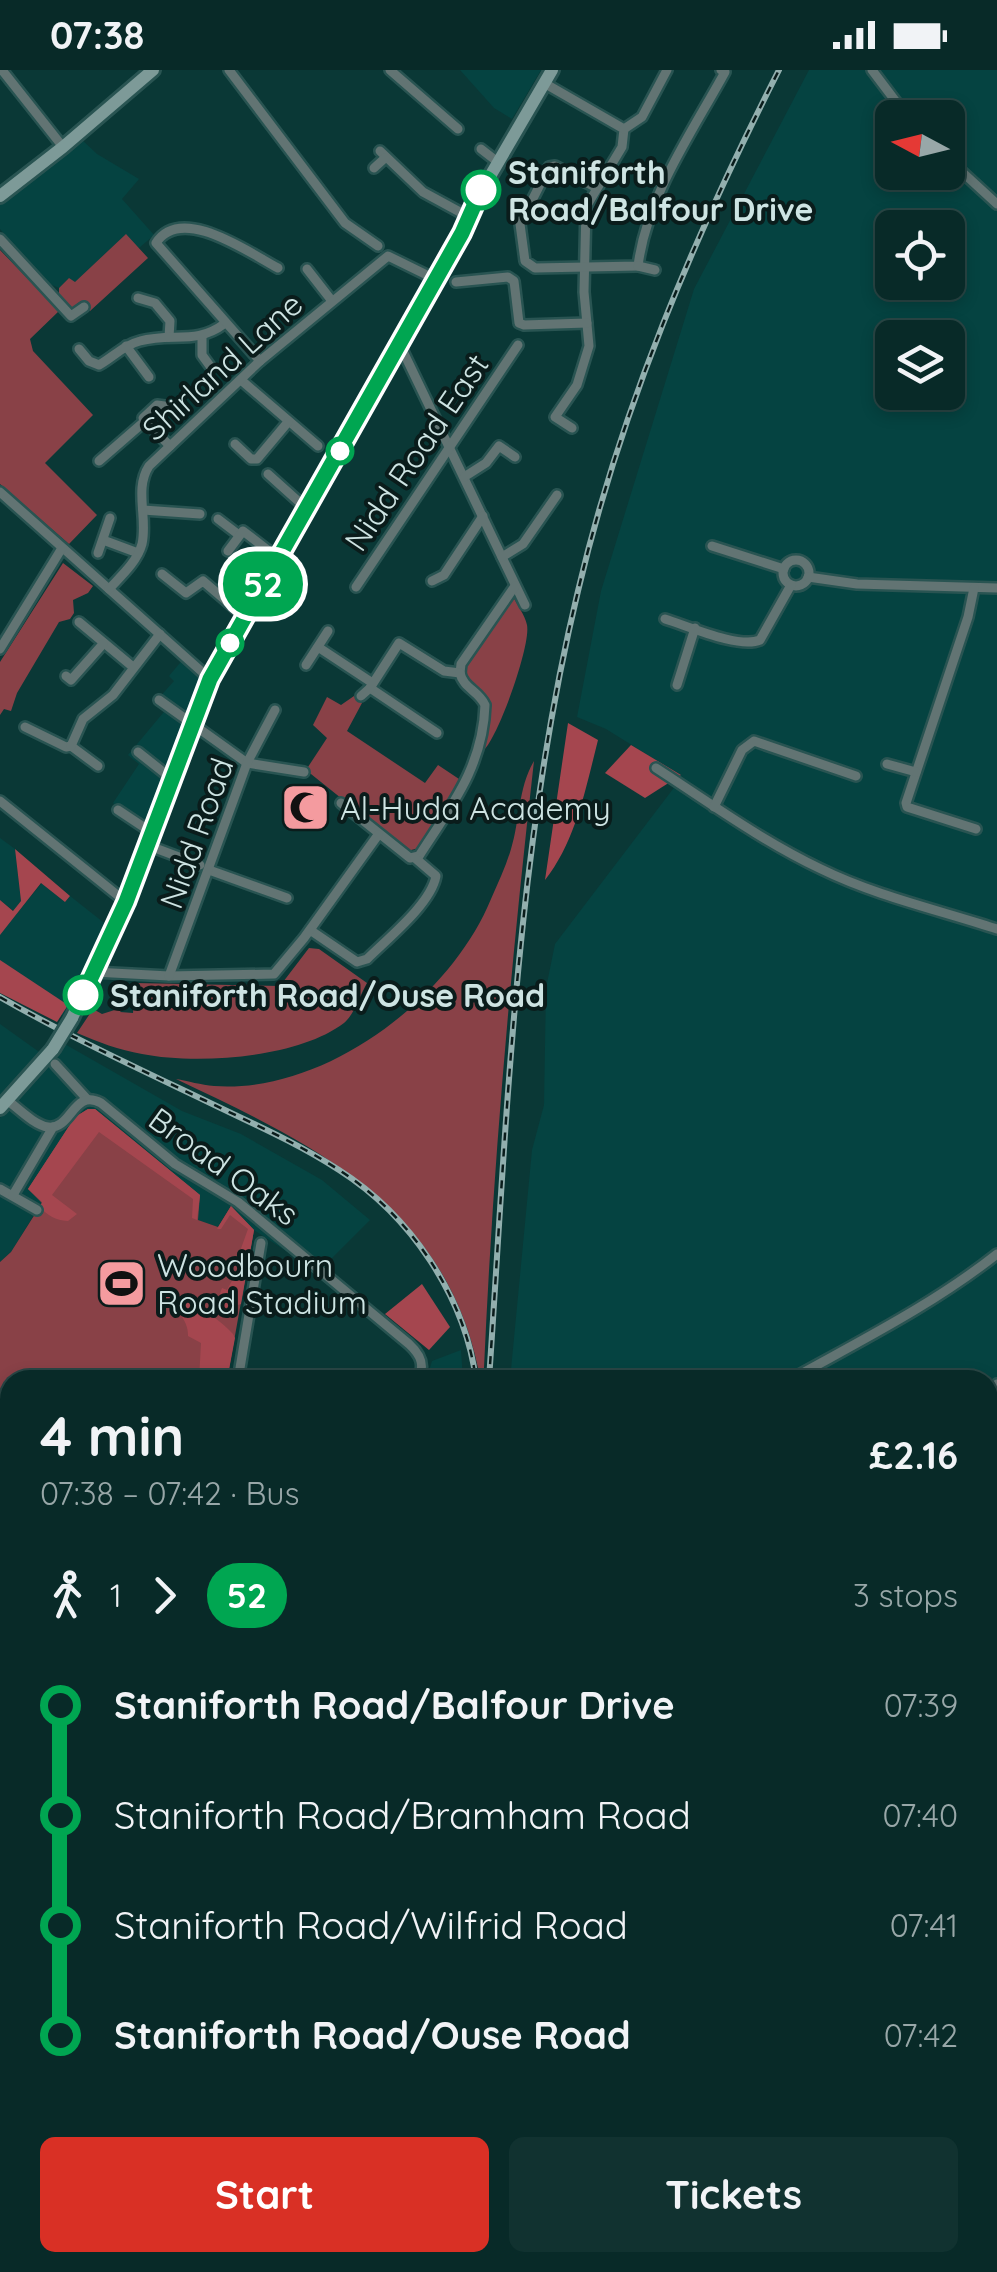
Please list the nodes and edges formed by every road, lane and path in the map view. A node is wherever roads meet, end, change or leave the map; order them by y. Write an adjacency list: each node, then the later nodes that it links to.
1 (2, 70): 13 (street)
2 (152, 70): 13 (main road)
3 (230, 70): 24 (street)
4 (390, 70): 11 (street)
5 (552, 70): 9 (main road)
6 (667, 70): 12 (street)
7 (721, 70): 29 (street)
8 (872, 70): 10 (street)
9 (544, 83): 12 (street); 15 (main road)
10 (895, 100)
11 (458, 129)
12 (624, 129): 18 (street)
13 (63, 147): 19 (main road)
14 (481, 149): 15 (street)
15 (499, 164): 21 (main road)
16 (374, 168): 21 (street)
17 (965, 175): 20 (street)
18 (595, 187): 28 (street); 28 (street)
19 (0, 196)
20 (997, 204)
21 (470, 216): 33 (main road)
22 (0, 239): 37 (street)
23 (156, 243): 26 (street); 27 (street); 39 (street)
24 (378, 246)
25 (266, 248): 27 (street)
26 (146, 250)
27 (260, 258): 30 (street)
28 (584, 266): 29 (street); 38 (street)
29 (638, 266): 32 (street)
30 (278, 268)
31 (307, 269): 36 (street)
32 (655, 270)
33 (435, 279): 36 (street, Shirland Lane); 42 (main road)
34 (456, 282): 38 (street)
35 (138, 298): 40 (street)
36 (332, 301): 46 (street, Shirland Lane)
37 (84, 307)
38 (586, 322): 51 (street)
39 (224, 324): 41 (street); 46 (street)
40 (169, 337): 41 (street); 44 (street)
41 (202, 337): 47 (street)
42 (399, 343): 59 (street); 66 (main road)
43 (518, 345): 59 (street, Nidd Road East)
44 (126, 346): 45 (street); 48 (street)
45 (79, 349)
46 (260, 361): 49 (street, Shirland Lane)
47 (210, 366)
48 (149, 378)
49 (241, 380): 53 (street); 57 (street, Shirland Lane)
50 (172, 407): 52 (street)
51 (555, 416): 54 (street); 55 (street)
52 (142, 417): 57 (street); 61 (street)
53 (288, 422): 56 (street); 58 (street)
54 (546, 427)
55 (572, 428)
56 (235, 444)
57 (170, 446): 67 (street, Shirland Lane)
58 (318, 446)
59 (452, 448): 63 (street); 87 (street, Nidd Road East)
60 (515, 457): 63 (street)
61 (96, 464)
62 (268, 474): 66 (street)
63 (464, 477): 69 (street)
64 (0, 492): 75 (street)
65 (556, 495): 79 (street)
66 (307, 509): 80 (main road)
67 (143, 510): 68 (street); 77 (street, Shirland Lane)
68 (200, 514)
69 (483, 516): 79 (street); 84 (street)
70 (110, 518): 73 (street)
71 (218, 519): 72 (street)
72 (239, 535): 76 (street); 80 (street)
73 (103, 540): 77 (street); 78 (street)
74 (712, 546): 81 (street)
75 (62, 548): 90 (street); 102 (street)
76 (228, 550)
77 (138, 553): 90 (street)
78 (98, 554)
79 (502, 557): 86 (street)
80 (278, 558): 92 (main road)
81 (784, 570): 83 (street); 85 (street)
82 (162, 574): 92 (street)
83 (808, 577): 85 (street); 88 (street)
84 (432, 581)
85 (791, 585): 97 (street)
86 (515, 586): 91 (street); 105 (street)
87 (356, 587)
88 (974, 588): 89 (street); 93 (street)
89 (997, 588)
90 (109, 589): 99 (street)
91 (525, 605)
92 (244, 616): 107 (main road)
93 (968, 618): 96 (street); 123 (street)
94 (666, 619): 97 (street)
95 (79, 622): 100 (street)
96 (982, 622)
97 (695, 628): 108 (street)
98 (328, 631): 101 (street)
99 (160, 634): 104 (street); 107 (street)
100 (103, 644): 104 (street); 106 (street)
101 (318, 647): 103 (street); 109 (street)
102 (0, 650)
103 (306, 665)
104 (132, 668): 116 (street)
105 (460, 673): 109 (street); 133 (street)
106 (66, 676)
107 (210, 679): 113 (main road)
108 (677, 684)
109 (371, 685): 110 (street); 115 (street)
110 (361, 696)
111 (159, 700): 113 (street)
112 (275, 710): 118 (street, Nidd Road)
113 (193, 723): 118 (street); 125 (main road)
114 (26, 727): 116 (street)
115 (437, 733)
116 (71, 746): 120 (street)
117 (138, 752): 125 (street)
118 (248, 763): 122 (street); 134 (street, Nidd Road)
119 (887, 764): 123 (street)
120 (91, 765)
121 (656, 768): 128 (street)
122 (304, 772)
123 (916, 772): 130 (street)
124 (856, 776): 128 (street)
125 (172, 778): 132 (main road)
126 (0, 801): 136 (street)
127 (341, 803): 131 (street)
128 (714, 807): 137 (street)
129 (118, 810): 132 (street)
130 (976, 830)
131 (378, 834): 133 (street); 138 (street)
132 (149, 839): 134 (street); 136 (main road)
133 (415, 858): 138 (street)
134 (204, 868): 135 (street); 140 (street, Nidd Road)
135 (286, 898)
136 (126, 902): 139 (main road)
137 (997, 928)
138 (310, 930): 140 (street)
139 (94, 972): 140 (street); 141 (main road, bridge)
140 (170, 976)
141 (54, 1057): 142 (street, Broad Oaks); 143 (main road)
142 (87, 1099): 144 (street); 151 (street, Broad Oaks)
143 (4, 1104): 144 (street)
144 (52, 1127): 146 (street)
145 (0, 1188): 146 (street)
146 (12, 1196): 147 (street)
147 (37, 1210)
148 (262, 1243): 150 (street)
149 (997, 1254): 152 (street)
150 (240, 1370)
151 (422, 1370)
152 (808, 1370)

